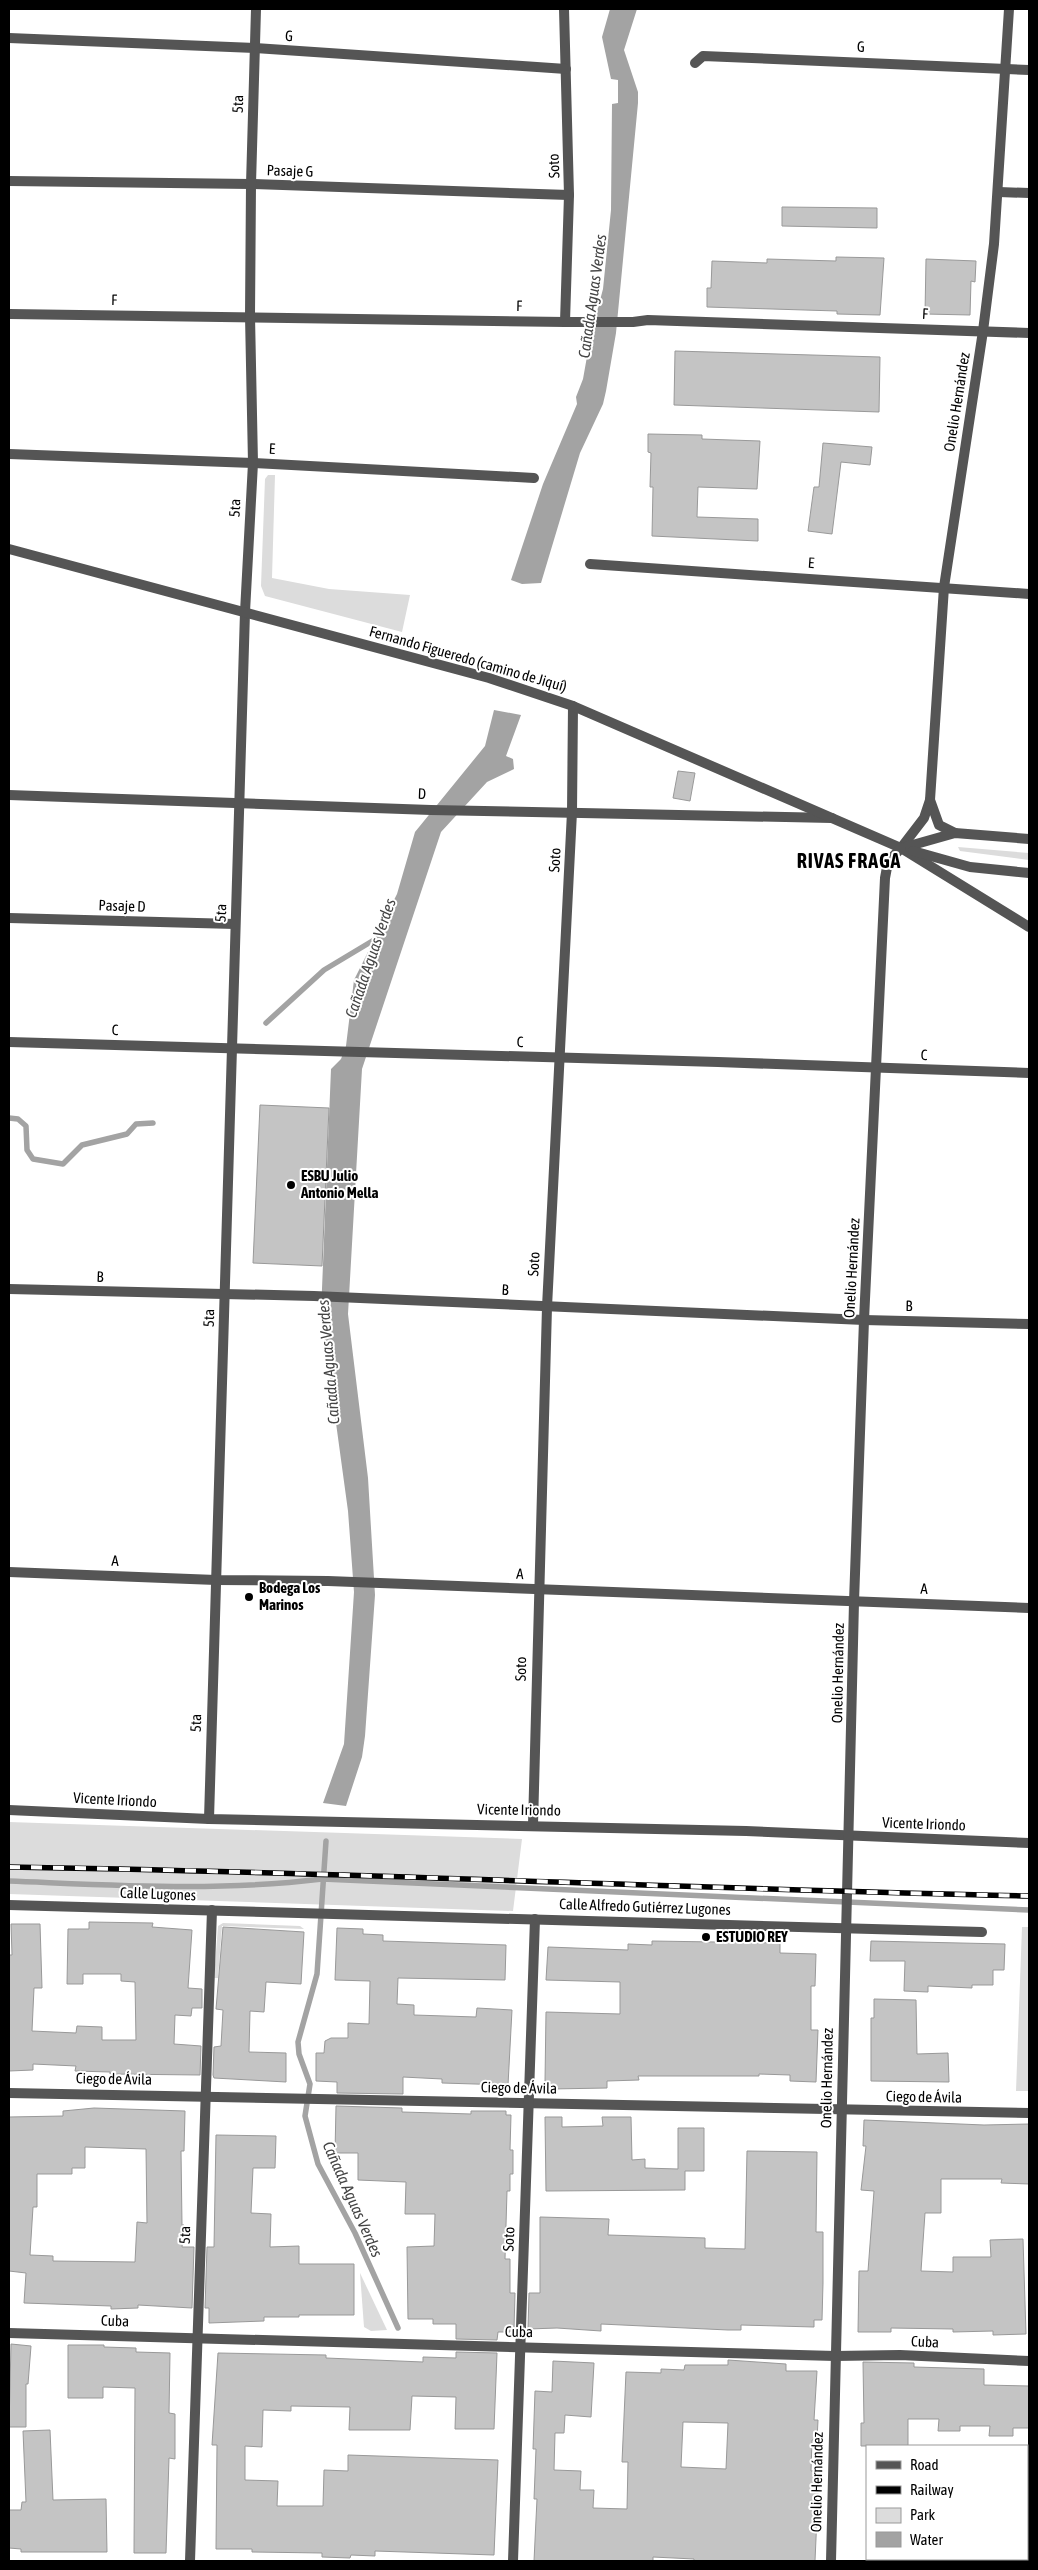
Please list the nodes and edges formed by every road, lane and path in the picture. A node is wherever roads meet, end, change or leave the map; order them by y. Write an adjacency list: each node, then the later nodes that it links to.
1 (256, 9): 5 (street, 5ta)
2 (564, 9): 7 (street, Soto)
3 (1009, 9): 8 (street, Onelio Hernández)
4 (9, 38): 5 (street, G)
5 (255, 48): 7 (street, G); 11 (street, 5ta)
6 (695, 63): 8 (street, G)
7 (566, 69): 14 (street, Soto)
8 (1004, 69): 9 (street, G); 12 (street, Onelio Hernández)
9 (1029, 70)
10 (9, 181): 11 (street, Pasaje G)
11 (251, 184): 14 (street, Pasaje G); 16 (street, 5ta)
12 (999, 192): 13 (street); 18 (street, Onelio Hernández)
13 (1029, 194)
14 (570, 195): 17 (street, Soto)
15 (9, 314): 16 (street, F)
16 (250, 316): 17 (street, F); 21 (street, 5ta)
17 (565, 322): 18 (street, F)
18 (983, 332): 19 (street, F); 25 (street, Onelio Hernández)
19 (1029, 334)
20 (9, 454): 21 (street, E)
21 (253, 463): 22 (street, E); 27 (street, 5ta)
22 (534, 478)
23 (9, 549): 27 (street, Fernando Figueredo (camino de Jiquí))
24 (590, 564): 25 (street, E)
25 (944, 587): 26 (street, E); 30 (street, Onelio Hernández)
26 (1029, 594)
27 (245, 612): 28 (street, Fernando Figueredo (camino de Jiquí)); 31 (street, 5ta)
28 (573, 706): 32 (street, Soto); 33 (street, Fernando Figueredo (camino de Jiquí))
29 (9, 794): 31 (street, D)
30 (930, 800): 34 (street, Onelio Hernández); 36 (street, Onelio Hernández)
31 (241, 802): 32 (street, D); 41 (street, 5ta)
32 (572, 812): 33 (street, D); 45 (street, Soto)
33 (835, 818): 36 (street, Fernando Figueredo (camino de Jiquí))
34 (955, 833): 35 (street); 36 (street)
35 (1029, 839)
36 (901, 848): 37 (street); 39 (street, Fernando Figueredo (camino de Jiquí)); 46 (street, Onelio Hernández)
37 (970, 867): 38 (street); 39 (street)
38 (1029, 873)
39 (968, 889): 42 (street, Fernando Figueredo (camino de Jiquí))
40 (9, 918): 41 (street, Pasaje D)
41 (235, 924): 44 (street, 5ta)
42 (1029, 927)
43 (9, 1042): 44 (street, C)
44 (231, 1049): 45 (street, C); 49 (street, 5ta)
45 (560, 1059): 46 (street, C); 50 (street, Soto)
46 (876, 1069): 47 (street, C); 51 (street, Onelio Hernández)
47 (1029, 1073)
48 (9, 1289): 49 (street, B)
49 (224, 1295): 50 (street, B); 54 (street, 5ta)
50 (547, 1307): 51 (street, B); 55 (street, Soto)
51 (864, 1320): 52 (street, B); 56 (street, Onelio Hernández)
52 (1029, 1324)
53 (9, 1572): 54 (street, A)
54 (216, 1580): 55 (street, A); 59 (street, 5ta)
55 (538, 1590): 56 (street, A); 60 (street, Soto)
56 (854, 1602): 57 (street, A); 61 (street, Onelio Hernández)
57 (1029, 1608)
58 (9, 1810): 59 (street, Vicente Iriondo)
59 (209, 1819): 60 (street, Vicente Iriondo)
60 (533, 1824): 61 (street, Vicente Iriondo)
61 (850, 1836): 62 (street, Vicente Iriondo); 67 (street, Onelio Hernández)
62 (1029, 1843)
63 (9, 1905): 64 (street, Calle Lugones)
64 (212, 1910): 65 (street, Calle Lugones); 70 (street, 5ta)
65 (307, 1913): 66 (street, Calle Alfredo Gutiérrez Lugones)
66 (535, 1919): 67 (street, Calle Alfredo Gutiérrez Lugones); 71 (street, Soto)
67 (846, 1928): 68 (street, Calle Alfredo Gutiérrez Lugones); 72 (street, Onelio Hernández)
68 (982, 1932)
69 (9, 2093): 70 (street, Ciego de Ávila)
70 (205, 2096): 71 (street, Ciego de Ávila); 75 (street, 5ta)
71 (529, 2103): 72 (street, Ciego de Ávila); 76 (street, Soto)
72 (842, 2110): 73 (street, Ciego de Ávila); 77 (street, Onelio Hernández)
73 (1029, 2113)
74 (9, 2333): 75 (street, Cuba)
75 (196, 2338): 76 (street, Cuba); 79 (street, 5ta)
76 (520, 2347): 77 (street, Cuba); 80 (street, Soto)
77 (835, 2356): 78 (street, Cuba); 81 (street, Onelio Hernández)
78 (1029, 2361)
79 (190, 2561)
80 (513, 2561)
81 (831, 2561)

